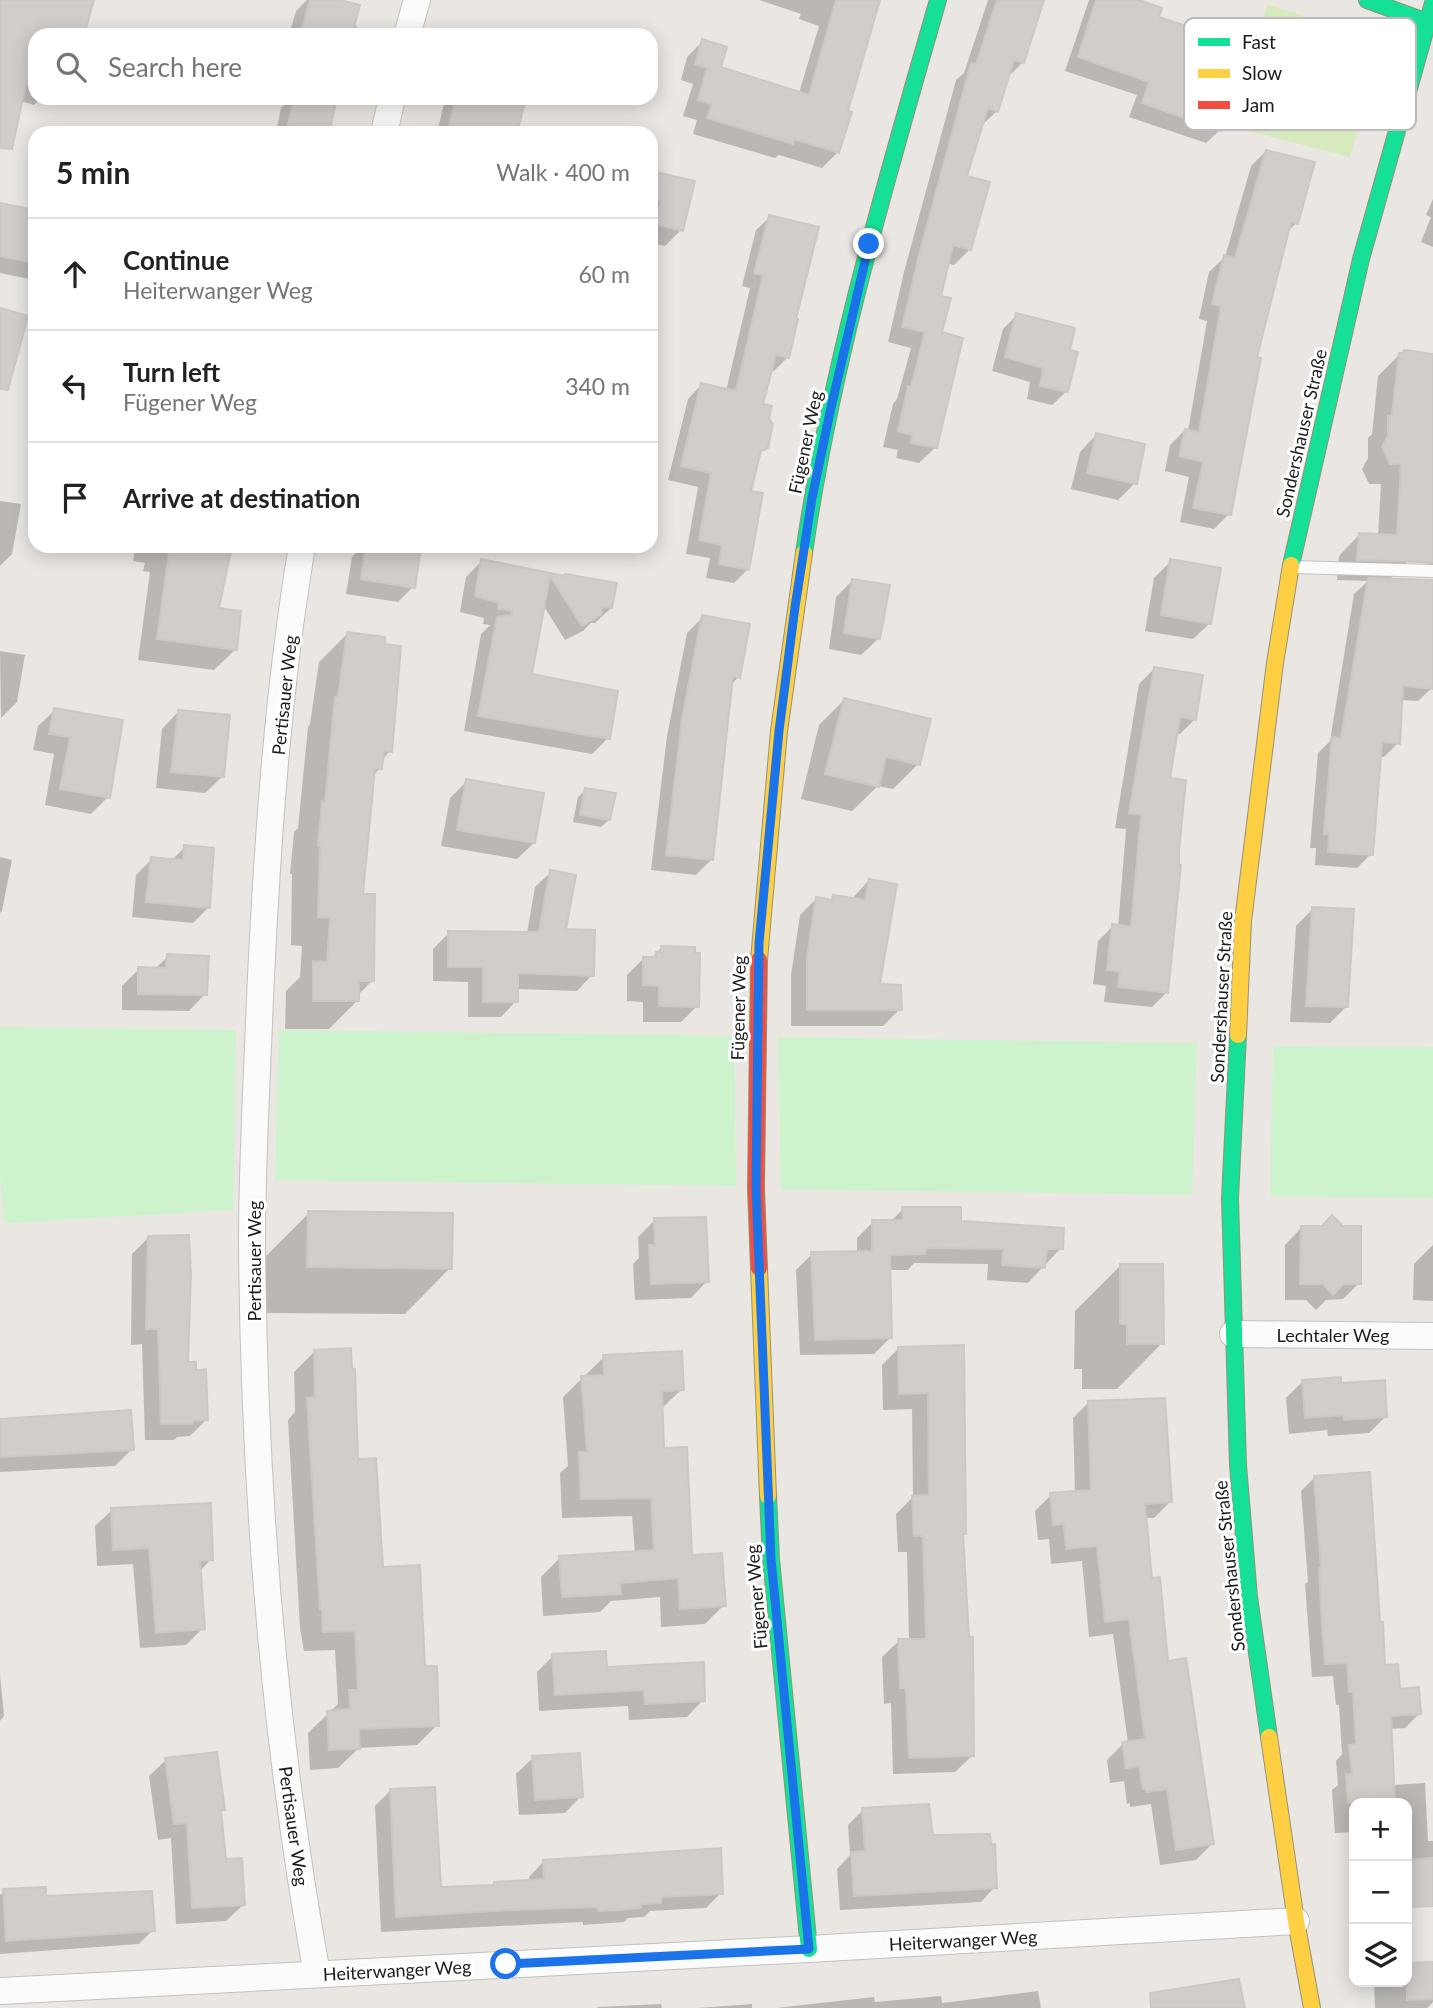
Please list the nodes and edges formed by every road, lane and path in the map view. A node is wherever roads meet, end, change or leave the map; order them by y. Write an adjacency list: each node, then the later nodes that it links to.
1 (417, 0): 6 (street)
2 (937, 0): 17 (street, Fügener Weg)
3 (1367, 0): 5 (street)
4 (1433, 3): 5 (street, Sondershauser Straße)
5 (1430, 23): 7 (street, Sondershauser Straße)
6 (409, 28)
7 (1416, 71)
8 (390, 105): 9 (street)
9 (386, 126)
10 (1399, 130): 12 (street, Sondershauser Straße)
11 (301, 553): 18 (street, Pertisauer Weg)
12 (1290, 567): 13 (lane); 14 (street, Sondershauser Straße)
13 (1433, 570)
14 (1233, 1334): 15 (street, Lechtaler Weg); 16 (street, Sondershauser Straße)
15 (1433, 1336)
16 (1296, 1921): 17 (street, Heiterwanger Weg); 20 (street, Sondershauser Straße)
17 (809, 1949): 18 (street, Heiterwanger Weg)
18 (317, 1974): 19 (street, Heiterwanger Weg)
19 (0, 1991)
20 (1312, 2008)

